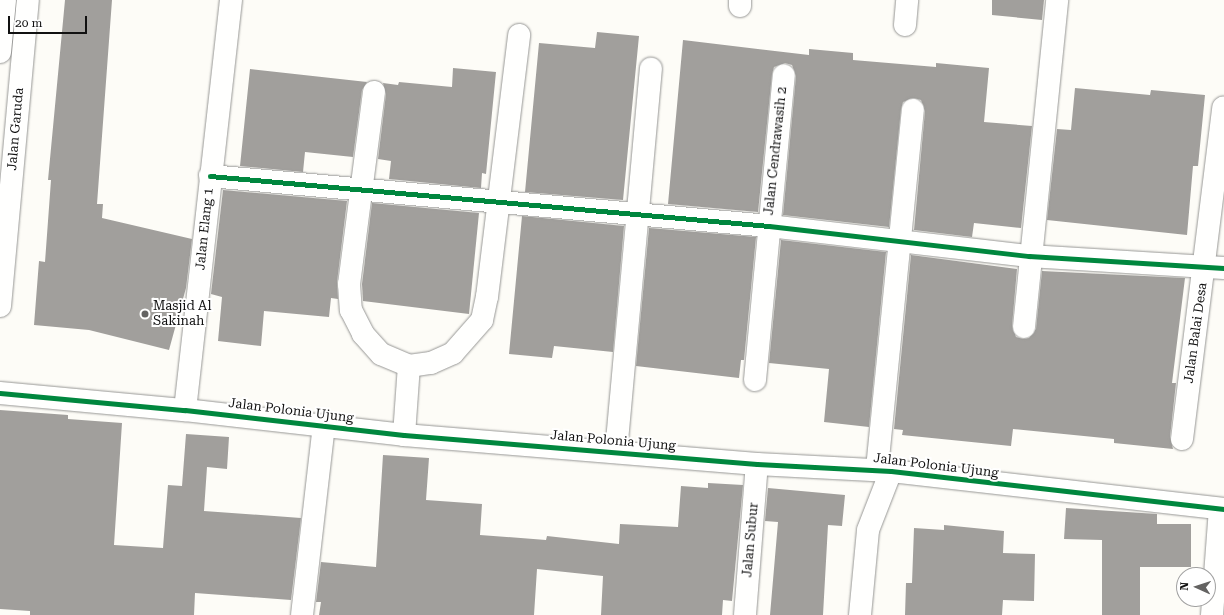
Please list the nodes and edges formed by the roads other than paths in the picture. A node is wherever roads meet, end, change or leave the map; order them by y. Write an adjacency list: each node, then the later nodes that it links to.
1 (231, 0): 14 (street, Jalan Elang 1)
2 (907, 0): 6 (street)
3 (1057, 0): 20 (street)
4 (5, 2): 5 (street); 8 (street)
5 (28, 2): 22 (street, Jalan Garuda)
6 (905, 25)
7 (519, 35): 16 (street)
8 (0, 52)
9 (651, 69): 17 (street)
10 (784, 75): 18 (street, Jalan Cendrawasih 2)
11 (374, 92): 15 (street)
12 (1223, 108): 21 (street, Jalan Balai Desa)
13 (913, 110): 19 (street)
14 (210, 176): 15 (street); 27 (street, Jalan Elang 1)
15 (361, 190): 16 (street); 24 (street)
16 (498, 201): 17 (street); 24 (street)
17 (636, 214): 18 (street); 31 (street)
18 (769, 226): 19 (street); 25 (street, Jalan Cendrawasih 2)
19 (900, 240): 20 (street); 33 (street)
20 (1029, 256): 21 (street); 23 (street)
21 (1214, 267): 30 (street, Jalan Balai Desa)
22 (0, 306)
23 (1024, 327)
24 (409, 366): 29 (street)
25 (755, 380)
26 (0, 393): 27 (street, Jalan Polonia Ujung)
27 (185, 410): 28 (street, Jalan Polonia Ujung)
28 (324, 426): 29 (street, Jalan Polonia Ujung); 35 (street)
29 (404, 435): 31 (street, Jalan Polonia Ujung)
30 (1182, 439)
31 (616, 452): 32 (street, Jalan Polonia Ujung)
32 (758, 464): 33 (street, Jalan Polonia Ujung); 36 (street, Jalan Subur)
33 (884, 470): 34 (street, Jalan Polonia Ujung); 37 (street)
34 (1222, 509): 38 (street)
35 (302, 615)
36 (745, 615)
37 (860, 615)
38 (1212, 615)

